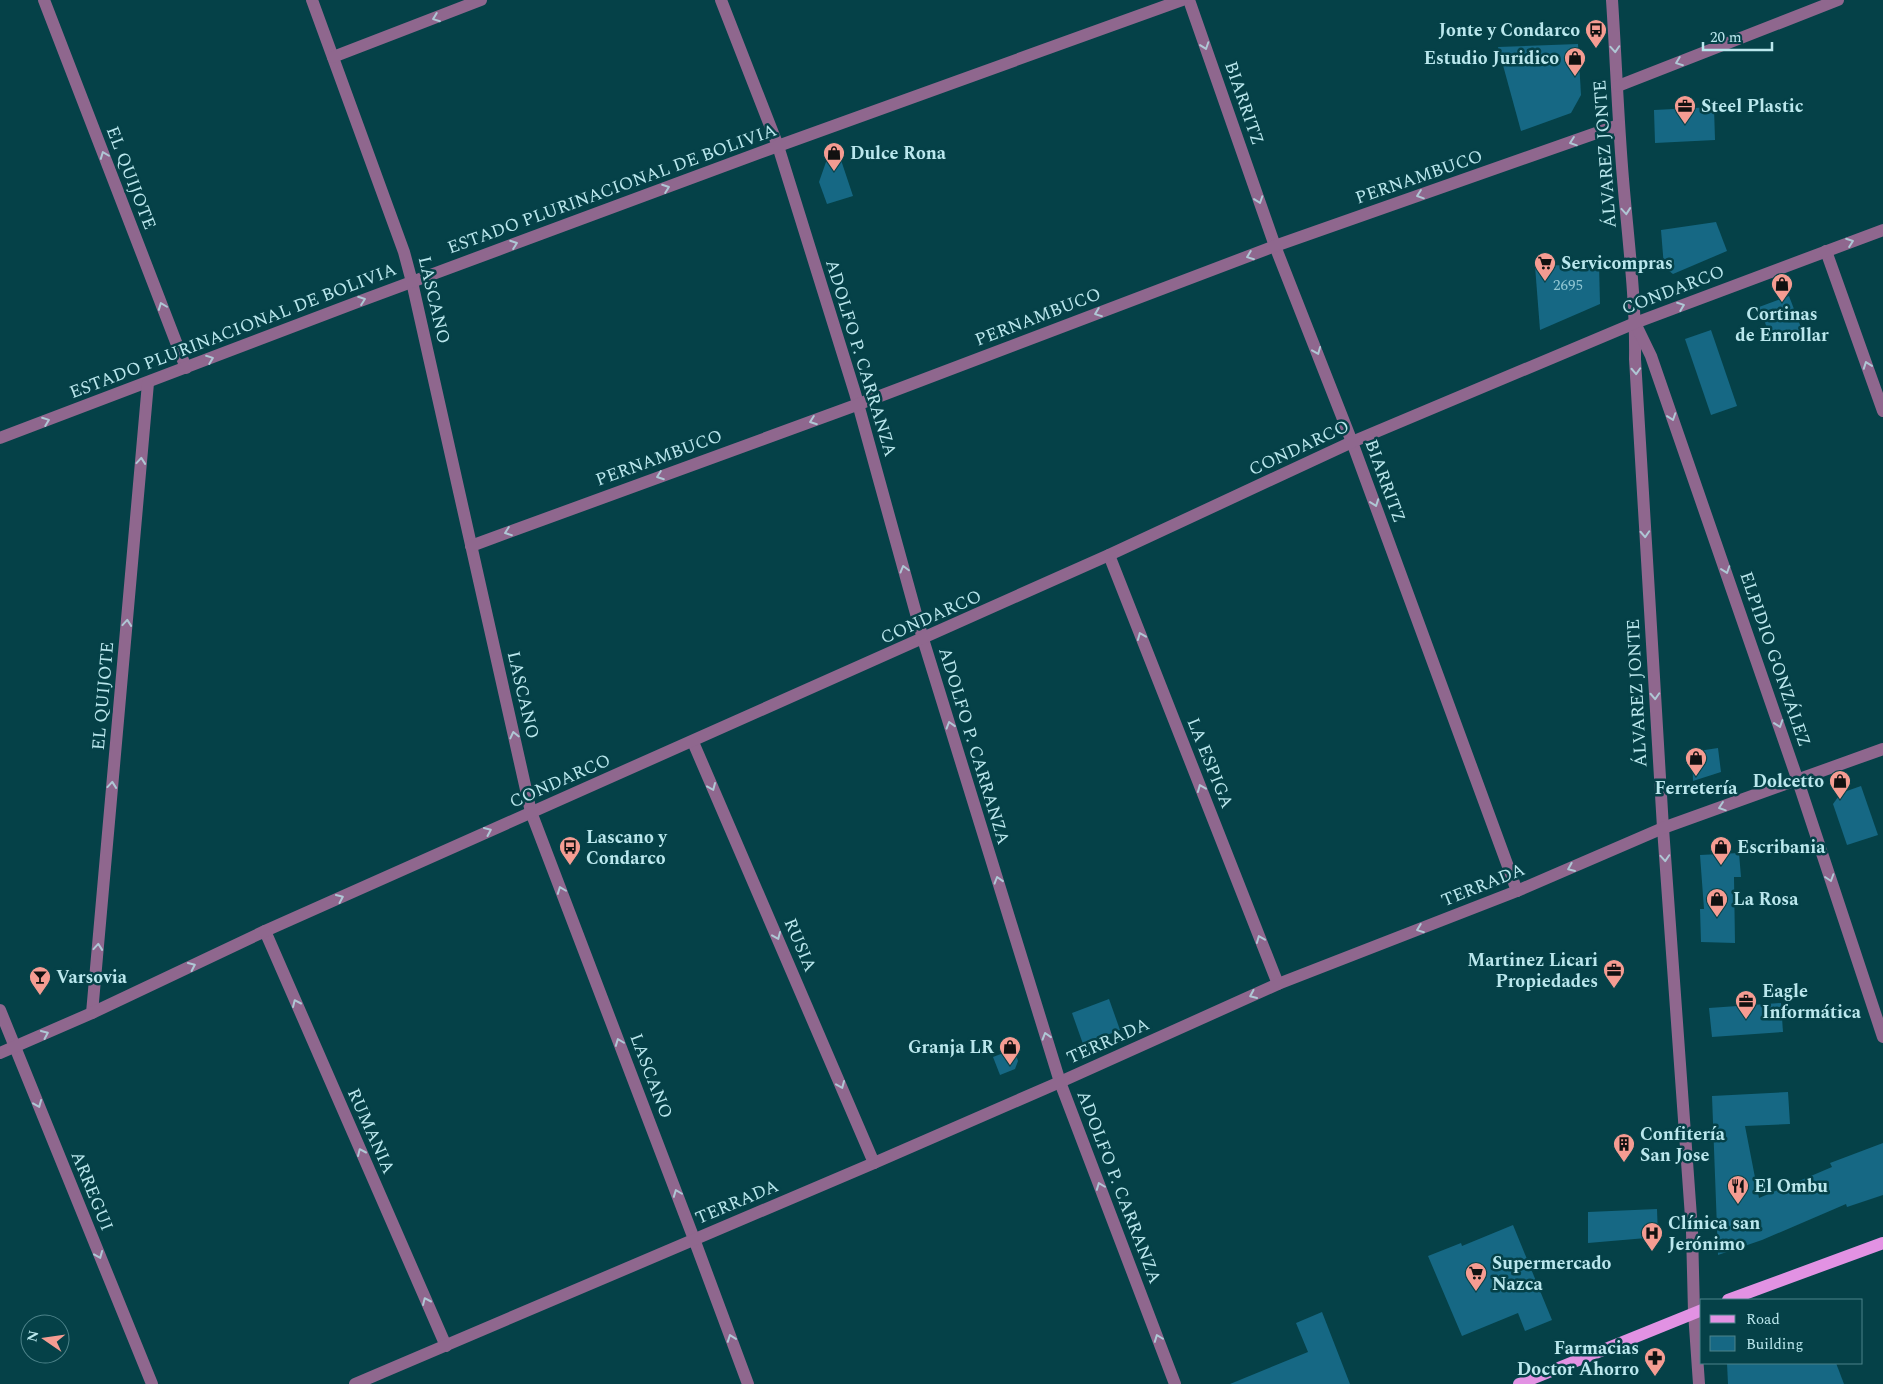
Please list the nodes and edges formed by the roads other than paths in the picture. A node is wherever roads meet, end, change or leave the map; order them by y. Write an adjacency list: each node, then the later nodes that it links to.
1 (44, 0): 18 (street, EL QUIJOTE, one-way to 1)
2 (312, 0): 9 (street, LASCANO)
3 (481, 0): 9 (street, one-way to 9)
4 (720, 0): 12 (street, ADOLFO P. CARRANZA)
5 (1182, 0): 12 (street, ESTADO PLURINACIONAL DE BOLIVIA)
6 (1189, 0): 14 (street, BIARRITZ, one-way to 14)
7 (1612, 0): 10 (street, ÁLVAREZ JONTE, one-way to 10)
8 (1838, 0): 10 (street, one-way to 10)
9 (333, 57): 16 (street, LASCANO)
10 (1618, 86): 11 (street, ÁLVAREZ JONTE)
11 (1619, 125): 14 (street, PERNAMBUCO, one-way to 14); 17 (street, ÁLVAREZ JONTE, one-way to 17)
12 (778, 146): 16 (street, ESTADO PLURINACIONAL DE BOLIVIA, one-way to 12); 20 (street, ADOLFO P. CARRANZA)
13 (1883, 230): 15 (street, CONDARCO, one-way to 13)
14 (1275, 246): 20 (street, PERNAMBUCO, one-way to 20); 23 (street, BIARRITZ, one-way to 23)
15 (1826, 251): 17 (street, CONDARCO, one-way to 15); 21 (street, one-way to 15)
16 (412, 282): 18 (street, ESTADO PLURINACIONAL DE BOLIVIA, one-way to 16); 24 (street, LASCANO)
17 (1635, 323): 23 (street, CONDARCO); 29 (street, ELPIDIO GONZÁLEZ, one-way to 29); 31 (street, ÁLVAREZ JONTE, one-way to 31)
18 (186, 368): 19 (street, ESTADO PLURINACIONAL DE BOLIVIA)
19 (148, 382): 22 (street, ESTADO PLURINACIONAL DE BOLIVIA, one-way to 19); 36 (street, EL QUIJOTE, one-way to 19)
20 (859, 404): 24 (street, PERNAMBUCO, one-way to 24); 26 (street, ADOLFO P. CARRANZA, one-way to 20)
21 (1883, 411)
22 (0, 438)
23 (1352, 442): 25 (street, CONDARCO); 32 (street, BIARRITZ, one-way to 32)
24 (471, 546): 30 (street, LASCANO, one-way to 24)
25 (1109, 556): 26 (street, CONDARCO); 34 (street, LA ESPIGA, one-way to 25)
26 (923, 639): 27 (street, CONDARCO); 41 (street, ADOLFO P. CARRANZA, one-way to 26)
27 (693, 742): 30 (street, CONDARCO); 42 (street, RUSIA, one-way to 42)
28 (1883, 749): 29 (street, TERRADA)
29 (1798, 781): 31 (street, TERRADA, one-way to 31); 38 (street, ELPIDIO GONZÁLEZ, one-way to 38)
30 (532, 812): 33 (street, CONDARCO, one-way to 30); 43 (street, LASCANO, one-way to 30)
31 (1662, 828): 32 (street, TERRADA, one-way to 32); 46 (street, ÁLVAREZ JONTE, one-way to 46)
32 (1518, 891): 34 (street, TERRADA, one-way to 34)
33 (265, 931): 36 (street, CONDARCO, one-way to 33); 47 (street, RUMANIA, one-way to 33)
34 (1278, 984): 41 (street, TERRADA, one-way to 41)
35 (0, 1010): 39 (street, ARREGUI)
36 (92, 1013): 39 (street, CONDARCO, one-way to 36)
37 (0, 1036): 39 (street)
38 (1883, 1037)
39 (14, 1047): 40 (street, CONDARCO); 48 (street, ARREGUI, one-way to 48)
40 (0, 1053)
41 (1060, 1082): 42 (street, TERRADA); 51 (street, ADOLFO P. CARRANZA, one-way to 41)
42 (874, 1163): 43 (street, TERRADA)
43 (694, 1239): 47 (street, TERRADA); 50 (street, LASCANO, one-way to 43)
44 (1883, 1243): 45 (main road)
45 (1731, 1299)
46 (1698, 1311): 52 (main road); 53 (street, ÁLVAREZ JONTE)
47 (446, 1346): 49 (street, TERRADA)
48 (152, 1384)
49 (356, 1384)
50 (748, 1384)
51 (1175, 1384)
52 (1519, 1384)
53 (1699, 1384)

